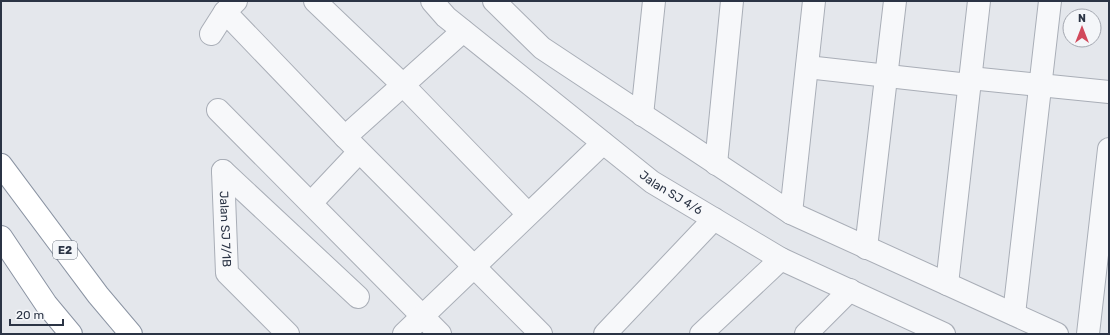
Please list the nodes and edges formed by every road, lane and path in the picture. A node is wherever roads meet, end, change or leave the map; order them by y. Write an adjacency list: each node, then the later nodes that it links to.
1 (315, 1): 16 (street)
2 (432, 1): 11 (street, Jalan SJ 4/6)
3 (494, 1): 20 (street)
4 (654, 1): 20 (street)
5 (732, 1): 24 (street)
6 (814, 1): 13 (street)
7 (896, 1): 14 (street)
8 (979, 1): 15 (street)
9 (1050, 1): 17 (street)
10 (231, 7): 12 (street); 22 (street)
11 (462, 30): 16 (street); 21 (street, Jalan SJ 4/6)
12 (211, 34)
13 (807, 67): 14 (street); 27 (street)
14 (887, 76): 15 (street); 32 (street)
15 (970, 82): 17 (street); 35 (street)
16 (403, 85): 22 (street); 28 (street)
17 (1040, 85): 18 (street); 39 (street)
18 (1109, 92)
19 (218, 110): 26 (street)
20 (642, 115): 24 (street)
21 (603, 143): 28 (street); 30 (street, Jalan SJ 4/6)
22 (352, 144): 26 (street); 34 (street)
23 (1109, 149): 29 (street)
24 (716, 164): 27 (street)
25 (1, 165): 43 (highway, E2)
26 (311, 203): 40 (street)
27 (791, 213): 32 (street)
28 (528, 214): 34 (street)
29 (1106, 215): 36 (street)
30 (714, 219): 33 (street, Jalan SJ 4/6); 48 (street)
31 (1, 237): 42 (highway)
32 (866, 248): 35 (street)
33 (781, 259): 37 (street, Jalan SJ 4/6); 49 (street)
34 (473, 266): 40 (street); 47 (street)
35 (947, 284): 39 (street)
36 (1101, 287): 53 (street)
37 (850, 290): 41 (street, Jalan SJ 4/6); 50 (street)
38 (358, 297): 44 (street, Jalan SJ 7/1B)
39 (1014, 314): 52 (street)
40 (422, 316): 45 (street); 46 (street)
41 (911, 328): 51 (street, Jalan SJ 4/6)
42 (71, 334)
43 (131, 334)
44 (288, 334)
45 (404, 334)
46 (440, 334)
47 (541, 334)
48 (605, 334)
49 (702, 334)
50 (806, 334)
51 (944, 334)
52 (1057, 334)
53 (1088, 334)

